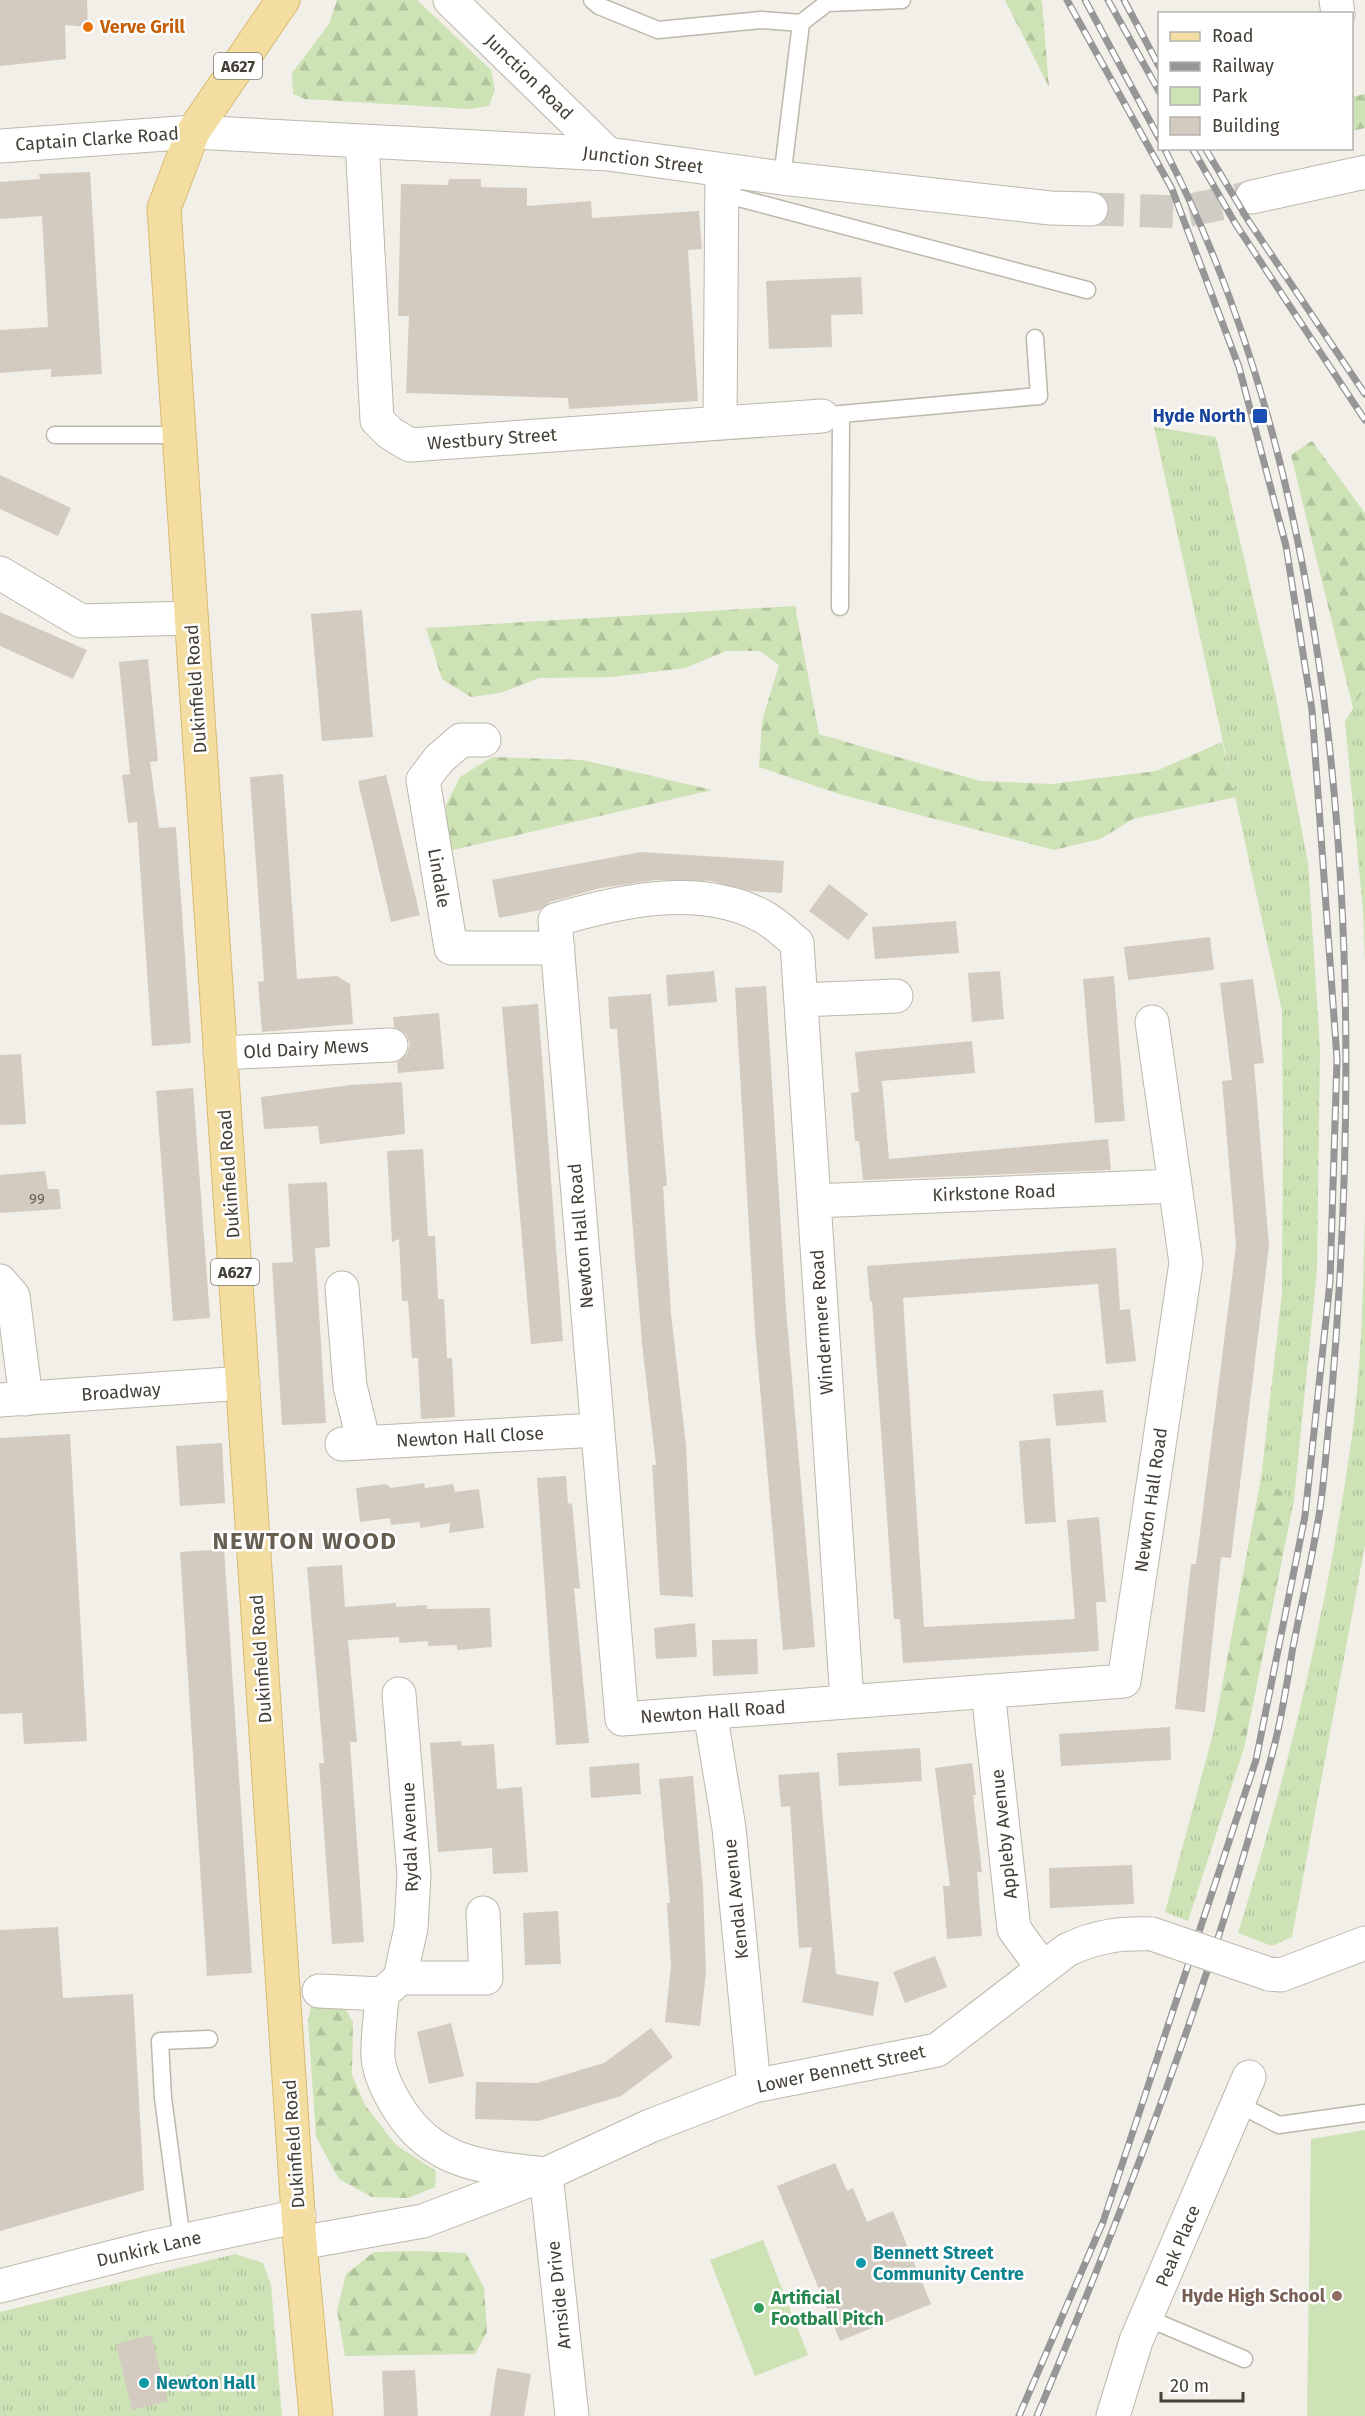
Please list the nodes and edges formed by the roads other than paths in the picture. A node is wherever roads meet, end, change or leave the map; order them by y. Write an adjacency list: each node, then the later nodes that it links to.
1 (283, 0): 6 (main road, Dukinfield Road / A627)
2 (450, 0): 9 (street, Junction Road)
3 (592, 0): 5 (lane)
4 (902, 0): 5 (lane)
5 (801, 23): 12 (lane)
6 (193, 132): 7 (street, Junction Street); 8 (street, Captain Clarke Road); 20 (main road, Dukinfield Road / A627)
7 (363, 141): 9 (street, Junction Street); 18 (street, Westbury Street)
8 (0, 146)
9 (608, 154): 10 (street, Junction Street)
10 (722, 170): 12 (street, Junction Street); 15 (lane); 18 (street)
11 (1365, 172): 13 (street)
12 (782, 178): 14 (street, Junction Street)
13 (1252, 197)
14 (1091, 209)
15 (1087, 290)
16 (1035, 338): 17 (lane)
17 (832, 415): 18 (street, Westbury Street); 22 (lane)
18 (720, 423)
19 (55, 435): 20 (lane)
20 (179, 435): 23 (main road, Dukinfield Road / A627)
21 (0, 573): 23 (street)
22 (840, 607)
23 (191, 618): 31 (main road, Dukinfield Road / A627)
24 (484, 741): 26 (street, Lindale)
25 (797, 944): 26 (street, Newton Hall Road); 28 (street, Windermere Road)
26 (558, 948): 38 (street, Newton Hall Road)
27 (896, 996): 28 (street)
28 (801, 1000): 33 (street, Windermere Road)
29 (1152, 1022): 32 (street, Newton Hall Road)
30 (391, 1045): 31 (street, Old Dairy Mews)
31 (220, 1053): 36 (main road, Dukinfield Road / A627)
32 (1175, 1186): 33 (street, Kirkstone Road); 39 (street, Newton Hall Road)
33 (814, 1201): 41 (street, Windermere Road)
34 (0, 1281): 37 (street)
35 (342, 1288): 38 (street, Newton Hall Close)
36 (243, 1383): 37 (street, Broadway); 53 (main road, Dukinfield Road / A627)
37 (13, 1399)
38 (597, 1430): 42 (street, Newton Hall Road)
39 (988, 1691): 41 (street, Newton Hall Road); 45 (street, Appleby Avenue)
40 (399, 1694): 46 (street, Rydal Avenue)
41 (847, 1701): 42 (street, Newton Hall Road)
42 (710, 1712): 49 (street, Kendal Avenue)
43 (483, 1913): 46 (street)
44 (1365, 1943): 45 (street, Lower Bennett Street, bridge)
45 (1042, 1967): 49 (street, Lower Bennett Street)
46 (391, 1986): 47 (street); 52 (street)
47 (319, 1991)
48 (209, 2039): 54 (lane)
49 (754, 2086): 52 (street, Lower Bennett Street)
50 (1243, 2091): 51 (lane); 56 (street, Peak Place)
51 (1365, 2112)
52 (546, 2174): 53 (street, Lower Bennett Street); 59 (street, Arnside Drive)
53 (299, 2230): 54 (street, Dunkirk Lane); 58 (main road, Dukinfield Road / A627)
54 (182, 2241): 55 (street, Dunkirk Lane)
55 (0, 2286)
56 (1147, 2318): 57 (lane); 60 (street, Peak Place)
57 (1244, 2359)
58 (316, 2416)
59 (572, 2416)
60 (1113, 2416)

